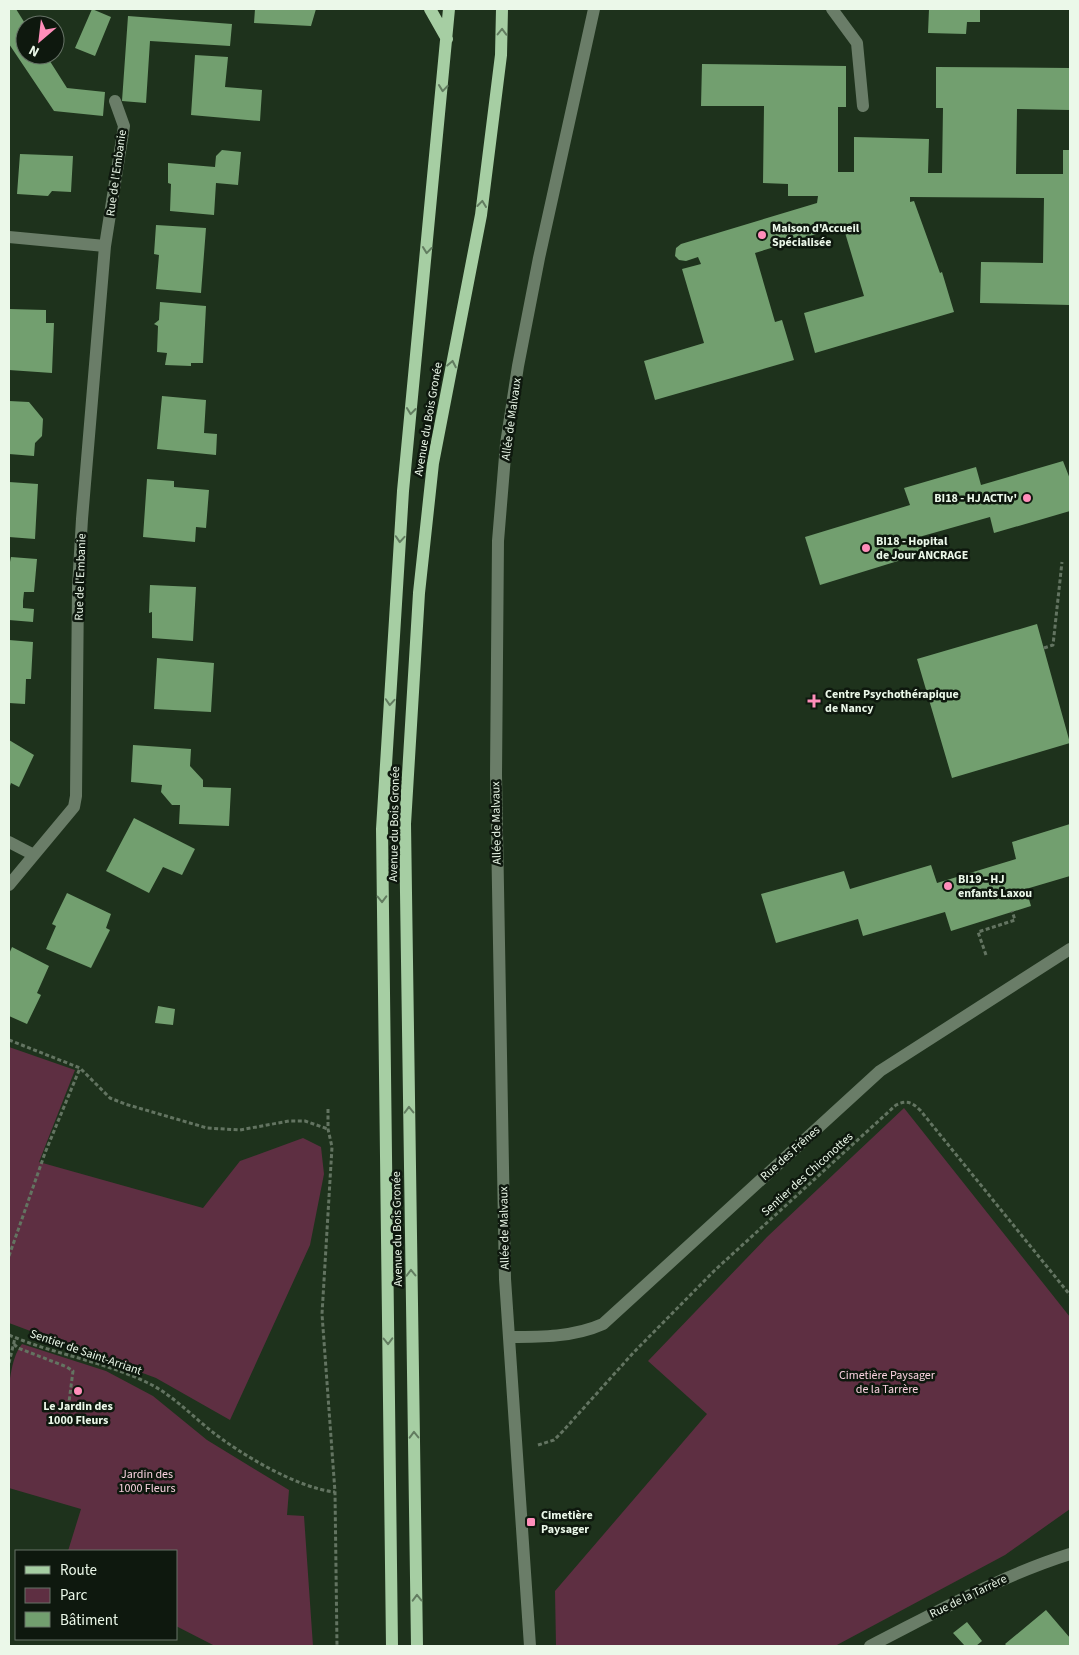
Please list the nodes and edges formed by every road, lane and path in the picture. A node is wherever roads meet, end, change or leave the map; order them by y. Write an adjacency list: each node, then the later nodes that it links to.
1 (430, 9): 6 (main road)
2 (448, 9): 6 (main road, Avenue du Bois Gronée)
3 (502, 9): 36 (main road, Avenue du Bois Gronée, one-way to 3)
4 (594, 9): 26 (street, Allée de Malvaux)
5 (832, 9): 8 (street)
6 (447, 39): 35 (main road, Avenue du Bois Gronée, one-way to 35)
7 (115, 100): 10 (street, Rue de l'Embanie)
8 (863, 106)
9 (9, 237): 10 (street)
10 (105, 246): 14 (street, Rue de l'Embanie)
11 (1062, 562): 12 (path)
12 (1044, 648)
13 (9, 842): 14 (street)
14 (34, 855): 15 (street, Rue de l'Embanie)
15 (9, 885)
16 (1012, 911): 18 (path)
17 (1070, 949): 26 (street, Rue des Frênes)
18 (986, 956)
19 (9, 1040): 20 (path)
20 (80, 1068): 22 (path); 23 (path)
21 (328, 1109): 22 (path)
22 (328, 1130): 32 (path)
23 (9, 1256)
24 (1070, 1295): 31 (path, Sentier des Chiconottes)
25 (9, 1335): 27 (path, Sentier de Saint-Arriant)
26 (510, 1337): 37 (street, Allée de Malvaux)
27 (15, 1338): 28 (path); 32 (path, Sentier de Saint-Arriant)
28 (14, 1344): 29 (path); 30 (path)
29 (9, 1363)
30 (69, 1402)
31 (544, 1444)
32 (335, 1492): 34 (path)
33 (1070, 1554): 38 (street, Rue de la Tarrère)
34 (338, 1646)
35 (392, 1646)
36 (418, 1646)
37 (530, 1646)
38 (870, 1646)

